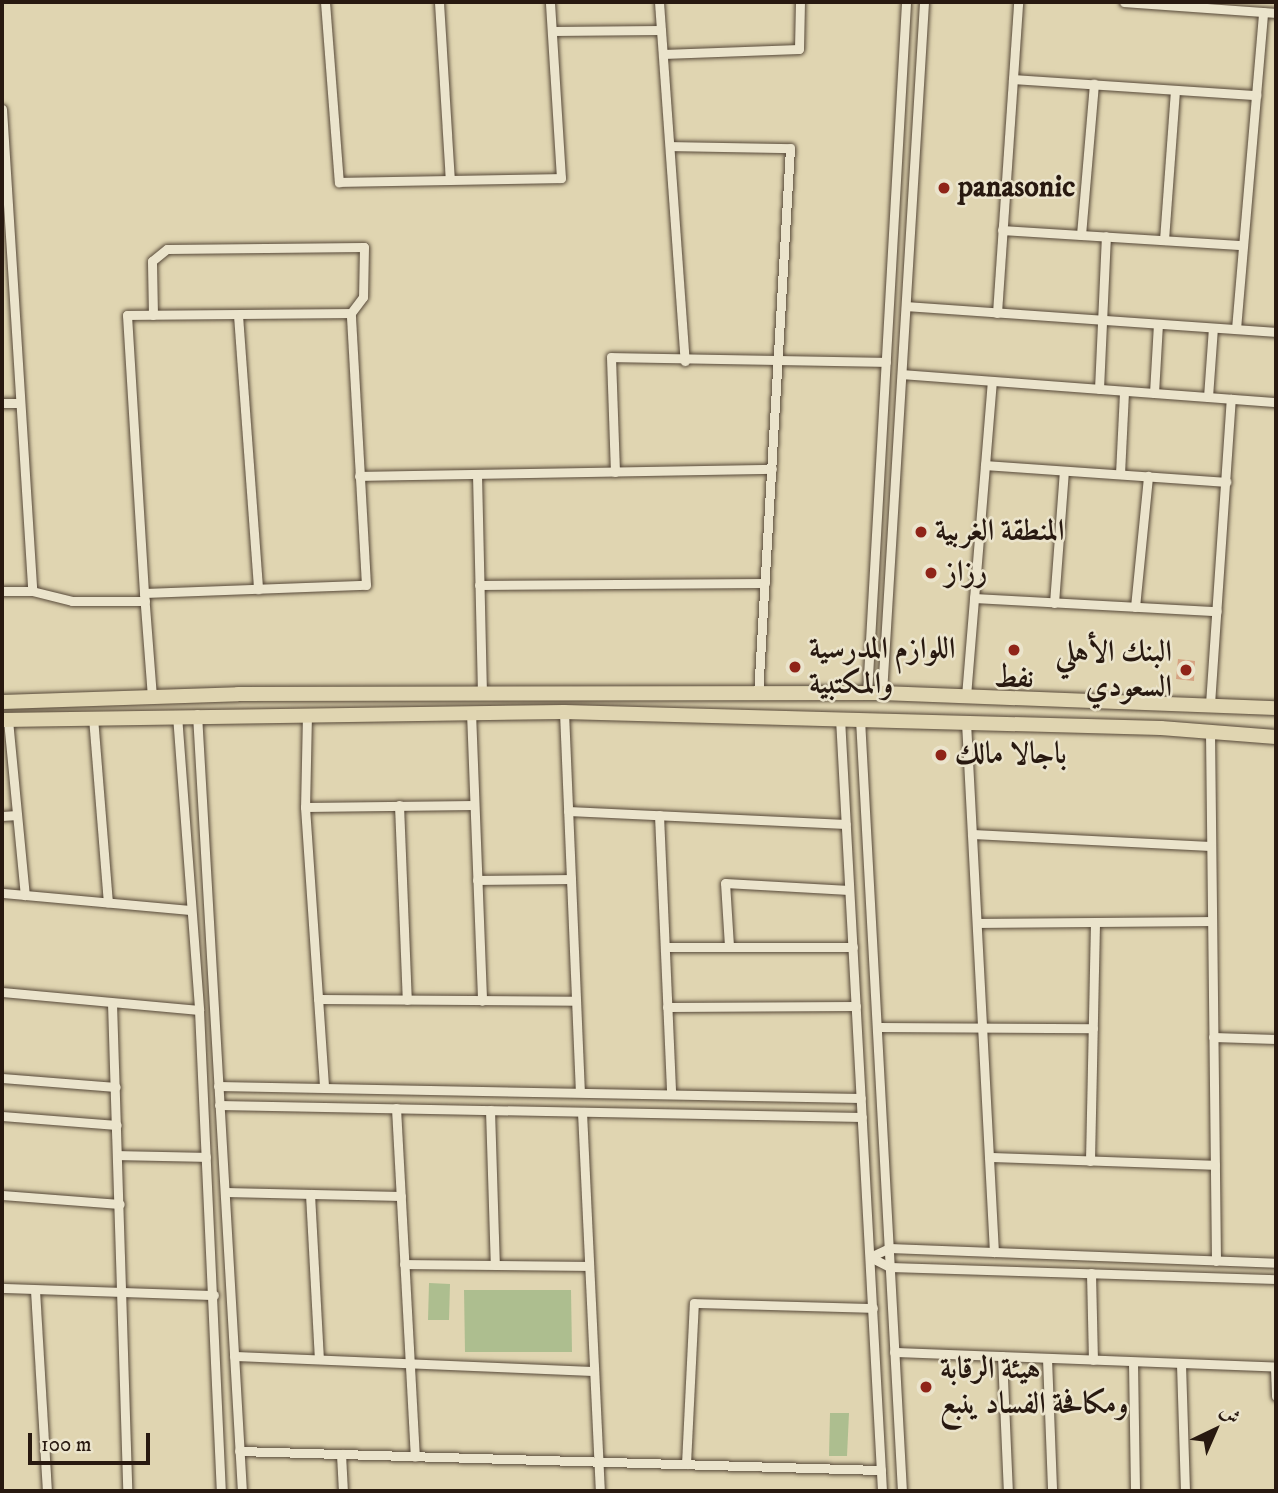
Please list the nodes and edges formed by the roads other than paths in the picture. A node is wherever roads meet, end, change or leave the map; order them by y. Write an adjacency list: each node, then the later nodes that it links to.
1 (326, 2): 21 (street)
2 (439, 2): 21 (street)
3 (550, 2): 13 (street)
4 (659, 2): 12 (street)
5 (800, 2): 14 (street)
6 (906, 2): 40 (street)
7 (924, 2): 29 (street)
8 (1018, 2): 15 (street)
9 (1124, 2): 10 (street)
10 (1263, 12): 11 (street); 18 (street)
11 (1276, 13)
12 (661, 30): 13 (street); 14 (street)
13 (552, 31): 21 (street)
14 (663, 54): 20 (street)
15 (1013, 79): 16 (street); 22 (street)
16 (1094, 84): 17 (street); 23 (street)
17 (1175, 90): 18 (street); 25 (street)
18 (1256, 95): 26 (street)
19 (2, 109): 27 (street)
20 (670, 146): 39 (street); 41 (street)
21 (450, 180)
22 (1002, 230): 23 (street); 31 (street)
23 (1081, 235): 24 (street)
24 (1106, 236): 25 (street); 34 (street)
25 (1164, 240): 26 (street)
26 (1243, 245): 37 (street)
27 (13, 289): 28 (street); 51 (street)
28 (2, 290)
29 (906, 306): 31 (street); 42 (street)
30 (351, 313): 32 (street); 33 (street); 58 (street)
31 (997, 313): 34 (street)
32 (153, 315): 33 (street); 66 (street)
33 (238, 315): 63 (street)
34 (1102, 320): 35 (street); 44 (street)
35 (1158, 324): 36 (street); 46 (street)
36 (1213, 328): 37 (street); 47 (street)
37 (1236, 329): 38 (street)
38 (1276, 332)
39 (685, 361): 41 (street); 55 (street)
40 (886, 362): 41 (street); 72 (street)
41 (778, 363): 53 (street)
42 (902, 374): 43 (street); 73 (street)
43 (992, 381): 44 (street); 52 (street)
44 (1099, 389): 45 (street)
45 (1124, 391): 46 (street); 57 (street)
46 (1154, 393): 47 (street)
47 (1208, 397): 48 (street)
48 (1231, 399): 49 (street); 60 (street)
49 (1276, 402)
50 (2, 403): 51 (street)
51 (19, 403): 65 (street)
52 (985, 465): 54 (street); 67 (street)
53 (772, 469): 55 (street); 61 (street)
54 (1064, 471): 57 (street); 68 (street)
55 (615, 472): 56 (street)
56 (477, 474): 58 (street); 62 (street)
57 (1120, 474): 59 (street)
58 (359, 476): 63 (street)
59 (1147, 476): 60 (street); 69 (street)
60 (1226, 482): 70 (street)
61 (765, 583): 62 (street); 74 (street)
62 (479, 585): 71 (street)
63 (258, 589): 66 (street)
64 (2, 591): 65 (street)
65 (32, 591): 66 (street)
66 (145, 597): 75 (street)
67 (974, 598): 68 (street); 76 (street)
68 (1055, 603): 69 (street)
69 (1135, 607): 70 (street)
70 (1217, 611): 78 (street)
71 (482, 693): 74 (main road); 75 (main road)
72 (867, 694): 73 (main road); 74 (main road)
73 (882, 694): 76 (main road)
74 (758, 695)
75 (152, 696): 77 (main road)
76 (966, 696): 78 (main road)
77 (2, 702)
78 (1210, 705): 79 (main road)
79 (1276, 708)
80 (471, 712): 81 (main road); 84 (main road); 92 (street)
81 (564, 712): 86 (main road); 95 (street)
82 (197, 713): 83 (main road); 84 (main road); 130 (street)
83 (177, 714): 85 (main road); 108 (street)
84 (307, 714): 94 (street)
85 (93, 717): 88 (main road); 107 (street)
86 (840, 718): 87 (main road); 99 (street)
87 (860, 719): 89 (main road); 124 (street)
88 (5, 720): 96 (street)
89 (967, 722): 90 (main road); 100 (street)
90 (1210, 732): 91 (main road); 101 (street)
91 (1276, 737)
92 (474, 805): 93 (street); 103 (street)
93 (399, 806): 94 (street); 117 (street)
94 (305, 807): 116 (street)
95 (568, 811): 97 (street); 102 (street)
96 (17, 815): 98 (street); 106 (street)
97 (659, 815): 99 (street); 113 (street)
98 (2, 816)
99 (846, 824): 104 (street)
100 (972, 834): 101 (street); 111 (street)
101 (1211, 846): 109 (street)
102 (571, 879): 103 (street); 119 (street)
103 (477, 880): 118 (street)
104 (849, 890): 112 (street); 114 (street)
105 (2, 893): 106 (street)
106 (25, 895): 107 (street)
107 (108, 902): 108 (street)
108 (188, 910): 123 (street)
109 (1212, 921): 110 (street); 127 (street)
110 (1095, 922): 111 (street); 126 (street)
111 (977, 923): 125 (street)
112 (729, 946): 113 (street); 114 (street)
113 (665, 947): 122 (street)
114 (853, 947): 121 (street)
115 (2, 992): 120 (street)
116 (318, 999): 117 (street); 132 (street)
117 (407, 1000): 118 (street)
118 (482, 1001): 119 (street)
119 (576, 1001): 134 (street)
120 (112, 1003): 123 (street); 131 (street)
121 (856, 1006): 122 (street); 136 (street)
122 (667, 1007): 135 (street)
123 (199, 1010): 146 (street)
124 (877, 1027): 125 (street); 155 (street)
125 (982, 1027): 126 (street); 147 (street)
126 (1093, 1028): 148 (street)
127 (1213, 1037): 128 (street); 149 (street)
128 (1276, 1039)
129 (2, 1078): 131 (street)
130 (218, 1086): 132 (street); 137 (street)
131 (116, 1087): 144 (street)
132 (324, 1087): 133 (street)
133 (440, 1090): 134 (street); 139 (street)
134 (580, 1092): 135 (street)
135 (671, 1094): 136 (street)
136 (861, 1098): 143 (street)
137 (219, 1105): 138 (street); 150 (street)
138 (396, 1108): 139 (street); 153 (street)
139 (440, 1109): 140 (street)
140 (490, 1110): 141 (street); 161 (street)
141 (582, 1112): 143 (street); 162 (street)
142 (2, 1116): 144 (street)
143 (862, 1117): 157 (street)
144 (117, 1125): 145 (street)
145 (118, 1155): 146 (street); 154 (street)
146 (206, 1157): 169 (street)
147 (989, 1157): 148 (street); 156 (street)
148 (1090, 1160): 149 (street)
149 (1215, 1165): 158 (street)
150 (225, 1192): 151 (street); 172 (street)
151 (310, 1194): 153 (street); 175 (street)
152 (2, 1195): 154 (street)
153 (401, 1196): 160 (street)
154 (120, 1204): 168 (street)
155 (889, 1248): 156 (street); 157 (street); 163 (street)
156 (994, 1252): 158 (street)
157 (870, 1256): 163 (street); 170 (street)
158 (1216, 1261): 159 (street)
159 (1276, 1263)
160 (404, 1264): 161 (street); 178 (street)
161 (495, 1265): 162 (street)
162 (589, 1266): 181 (street)
163 (890, 1267): 164 (street); 171 (street)
164 (1091, 1273): 165 (street); 176 (street)
165 (1276, 1279)
166 (2, 1288): 167 (street)
167 (35, 1290): 168 (street); 189 (street)
168 (123, 1293): 169 (street); 190 (street)
169 (214, 1295): 191 (street)
170 (873, 1308): 187 (street); 188 (street)
171 (894, 1352): 173 (street); 196 (street)
172 (234, 1356): 175 (street); 183 (street)
173 (1002, 1356): 174 (street); 197 (street)
174 (1047, 1358): 176 (street); 198 (street)
175 (319, 1359): 178 (street)
176 (1093, 1360): 177 (street)
177 (1133, 1362): 179 (street); 199 (street)
178 (410, 1363): 181 (street); 185 (street)
179 (1181, 1364): 180 (street); 200 (street)
180 (1276, 1367): 182 (street)
181 (594, 1371): 186 (street)
182 (1276, 1396)
183 (239, 1451): 184 (street); 192 (street)
184 (341, 1454): 185 (street); 193 (street)
185 (415, 1456): 186 (street)
186 (598, 1462): 187 (street); 194 (street)
187 (686, 1464): 188 (street)
188 (881, 1470): 195 (street)
189 (47, 1491)
190 (127, 1491)
191 (221, 1491)
192 (242, 1491)
193 (343, 1491)
194 (600, 1491)
195 (882, 1491)
196 (902, 1491)
197 (1008, 1491)
198 (1052, 1491)
199 (1135, 1491)
200 (1185, 1491)

